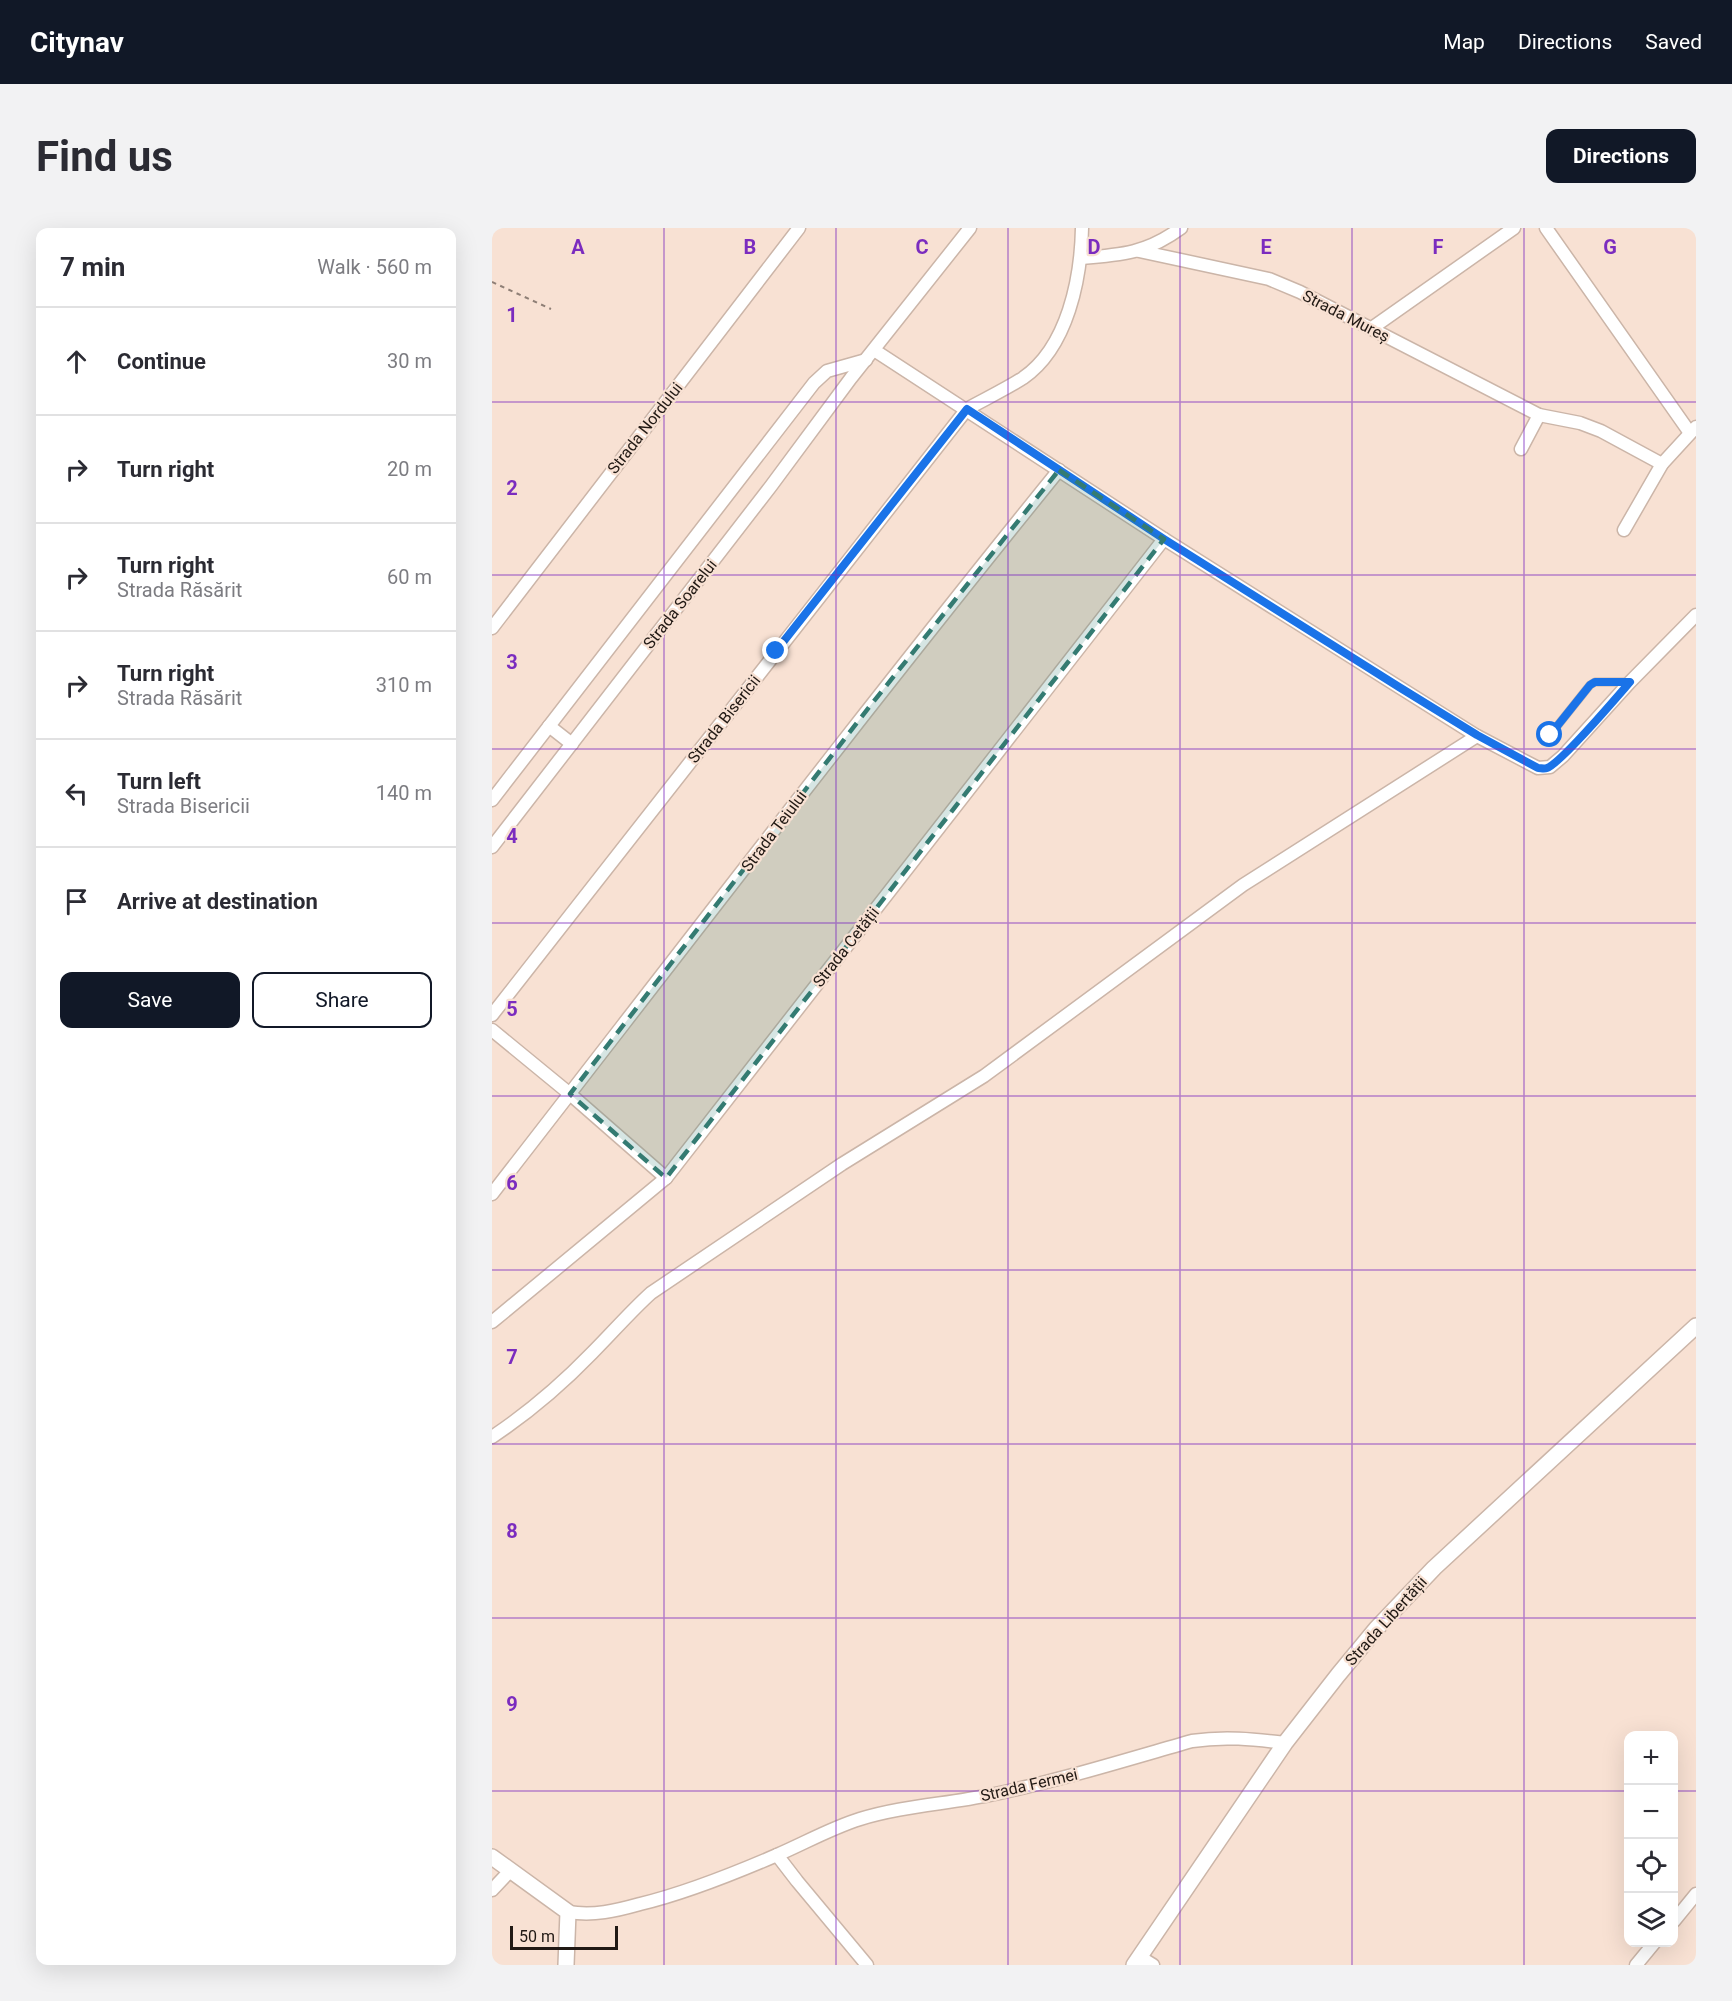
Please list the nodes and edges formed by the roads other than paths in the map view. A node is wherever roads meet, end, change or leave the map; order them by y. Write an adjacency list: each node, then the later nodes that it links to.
1 (800, 228): 20 (street, Strada Nordului)
2 (970, 228): 10 (street, Strada Soarelui)
3 (1082, 228): 8 (street, Strada Bisericii)
4 (1180, 228): 7 (street)
5 (1514, 228): 9 (street)
6 (1546, 228): 13 (street)
7 (1139, 251): 8 (street); 9 (street, Strada Mureș)
8 (1081, 258): 11 (street, Strada Bisericii)
9 (1372, 328): 12 (street, Strada Mureș)
10 (870, 355): 11 (street); 22 (street, Strada Soarelui); 25 (street, Strada Soarelui)
11 (967, 409): 16 (street); 28 (street, Strada Bisericii)
12 (1539, 415): 14 (street); 15 (street, Strada Mureș)
13 (1693, 430): 15 (street)
14 (1521, 449)
15 (1662, 464): 17 (street)
16 (1059, 470): 18 (street); 30 (street, Strada Teiului)
17 (1624, 530)
18 (1164, 539): 23 (street); 31 (street, Strada Cetății)
19 (1696, 615): 21 (street)
20 (492, 628)
21 (1630, 682): 23 (street); 24 (lane)
22 (549, 726): 25 (street); 26 (street, Strada Soarelui)
23 (1477, 735): 35 (street)
24 (1550, 735)
25 (572, 744): 27 (street, Strada Soarelui)
26 (492, 800)
27 (492, 847)
28 (492, 1015)
29 (492, 1030): 30 (street)
30 (570, 1094): 31 (street); 32 (street, Strada Teiului)
31 (666, 1178): 33 (street, Strada Cetății)
32 (492, 1194)
33 (492, 1322)
34 (1696, 1326): 36 (street, Strada Libertății)
35 (492, 1437)
36 (1286, 1743): 37 (street, Strada Fermei); 45 (street, Strada Libertății)
37 (777, 1855): 42 (street, Strada Fermei); 47 (street)
38 (492, 1857): 39 (street)
39 (510, 1871): 40 (street); 42 (street)
40 (492, 1890)
41 (1696, 1894): 43 (street)
42 (568, 1912): 46 (street)
43 (1678, 1916)
44 (1651, 1947): 48 (street)
45 (1142, 1962)
46 (566, 1965)
47 (867, 1965)
48 (1636, 1965)

